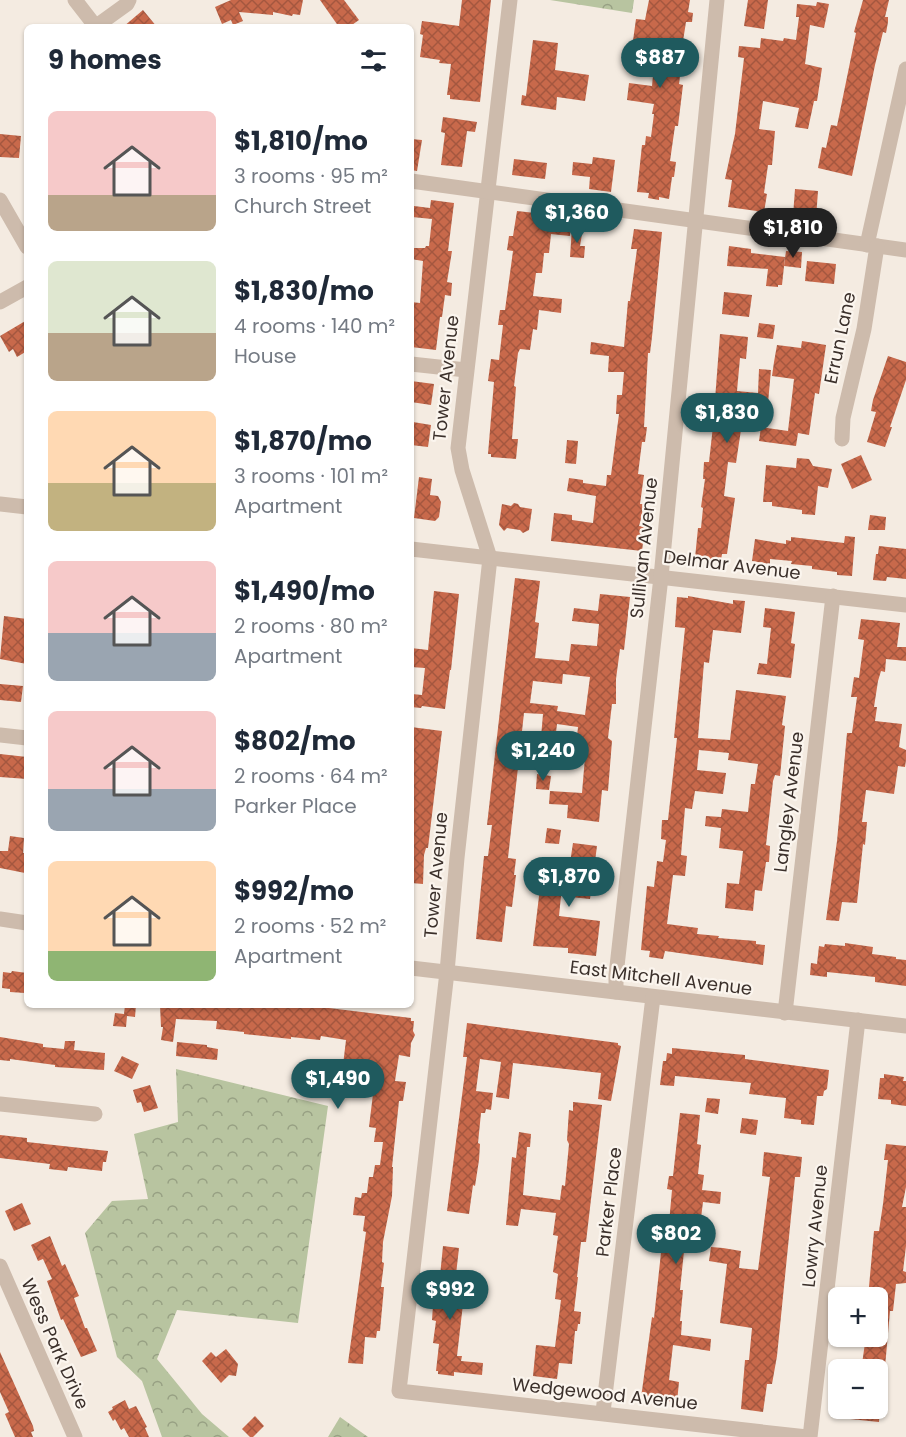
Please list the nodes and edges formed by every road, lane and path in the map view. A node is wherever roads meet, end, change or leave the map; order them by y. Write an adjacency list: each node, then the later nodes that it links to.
1 (75, 0): 5 (street)
2 (129, 0): 6 (street)
3 (510, 0): 9 (street, Tower Avenue)
4 (717, 0): 11 (street, Sullivan Avenue)
5 (94, 24)
6 (100, 24)
7 (906, 69): 13 (street, Errun Lane)
8 (414, 181): 9 (street)
9 (487, 192): 11 (street); 18 (street, Tower Avenue)
10 (0, 200): 12 (street)
11 (696, 221): 13 (street); 24 (street, Sullivan Avenue)
12 (24, 242)
13 (872, 245): 14 (street); 19 (street, Errun Lane)
14 (906, 250)
15 (24, 289): 16 (street)
16 (0, 302)
17 (414, 364): 18 (street)
18 (466, 370): 23 (street, Tower Avenue)
19 (842, 439)
20 (0, 504): 21 (street)
21 (24, 507)
22 (414, 549): 23 (street, Delmar Avenue)
23 (490, 558): 24 (street, Delmar Avenue); 32 (street, Tower Avenue)
24 (661, 577): 25 (street, Delmar Avenue); 33 (street, Sullivan Avenue)
25 (832, 596): 26 (street, Delmar Avenue); 35 (street, Langley Avenue)
26 (906, 605)
27 (0, 735): 28 (street)
28 (24, 738)
29 (0, 920): 30 (street)
30 (24, 923)
31 (414, 968): 32 (street, East Mitchell Avenue)
32 (447, 972): 33 (street, East Mitchell Avenue); 41 (street, Tower Avenue)
33 (616, 992): 34 (street, East Mitchell Avenue)
34 (653, 997): 35 (street, East Mitchell Avenue); 42 (street, Parker Place)
35 (786, 1012): 36 (street, East Mitchell Avenue)
36 (858, 1020): 37 (street, East Mitchell Avenue); 44 (street, Lowry Avenue)
37 (906, 1026)
38 (0, 1104): 39 (street)
39 (94, 1114)
40 (0, 1266): 43 (street, Wess Park Drive)
41 (399, 1391): 42 (street, Wedgewood Avenue)
42 (603, 1412): 44 (street, Wedgewood Avenue)
43 (75, 1437)
44 (809, 1437)

